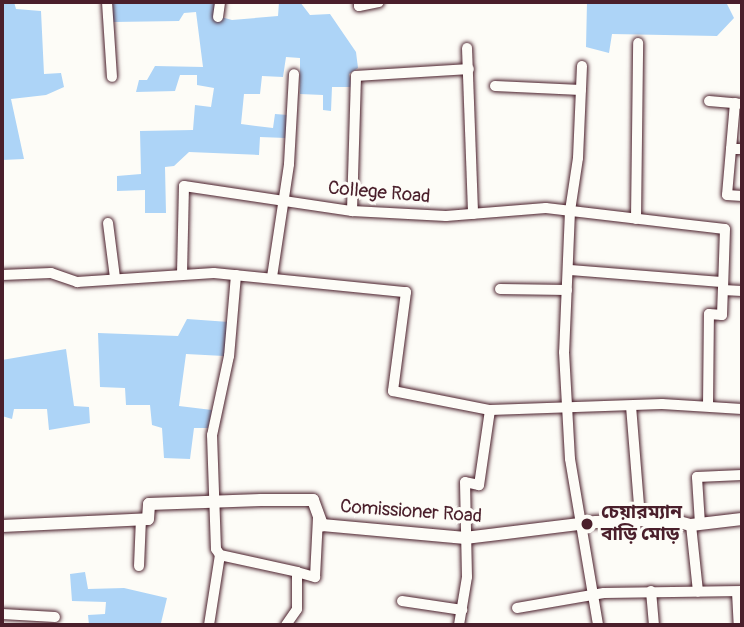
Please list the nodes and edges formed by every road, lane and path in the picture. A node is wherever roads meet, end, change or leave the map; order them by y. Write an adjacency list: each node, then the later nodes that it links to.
1 (107, 2): 11 (street)
2 (220, 2): 5 (street)
3 (359, 2): 4 (street)
4 (379, 2)
5 (218, 17)
6 (638, 43): 23 (street)
7 (467, 48): 9 (street)
8 (582, 66): 13 (street)
9 (469, 69): 20 (street); 22 (street)
10 (294, 74): 19 (street)
11 (112, 77)
12 (495, 86): 13 (street)
13 (581, 90): 21 (street)
14 (709, 101): 15 (street)
15 (738, 103): 16 (street)
16 (731, 149): 17 (street); 18 (street)
17 (742, 149)
18 (742, 196)
19 (282, 199): 20 (street, College Road); 26 (street, College Road); 29 (street)
20 (352, 211): 22 (street, College Road)
21 (570, 211): 22 (street, College Road); 23 (street, College Road); 25 (street)
22 (473, 214)
23 (636, 219): 31 (street, College Road)
24 (108, 223): 30 (street)
25 (569, 270): 31 (street); 33 (street)
26 (182, 274): 28 (street); 30 (street)
27 (2, 275): 30 (street)
28 (236, 275): 29 (street); 41 (street)
29 (272, 277): 38 (street)
30 (115, 278)
31 (723, 286): 34 (street); 35 (street)
32 (499, 289): 33 (street)
33 (567, 290): 39 (street)
34 (742, 291)
35 (708, 405): 36 (street); 37 (street)
36 (631, 406): 39 (street); 44 (street)
37 (742, 409)
38 (490, 410): 39 (street); 49 (street)
39 (566, 410): 46 (street)
40 (742, 475): 47 (street)
41 (215, 501): 42 (street, Comissioner Road); 43 (street, Comissioner Road); 50 (street)
42 (318, 513): 49 (street, Comissioner Road); 52 (street)
43 (141, 519): 48 (street); 51 (street)
44 (640, 519): 46 (street, Comissioner Road); 47 (street, Comissioner Road)
45 (742, 519): 47 (street, Comissioner Road)
46 (582, 524): 49 (street, Comissioner Road); 56 (street)
47 (695, 524): 55 (street)
48 (2, 526)
49 (465, 538): 59 (street)
50 (220, 555): 52 (street); 62 (street)
51 (139, 566)
52 (297, 572): 63 (street)
53 (651, 591): 55 (street); 56 (street); 66 (street)
54 (740, 591): 55 (street); 67 (street)
55 (698, 592)
56 (593, 595): 58 (street); 65 (street)
57 (402, 601): 59 (street)
58 (517, 607)
59 (462, 610): 64 (street)
60 (2, 614): 61 (street)
61 (55, 617)
62 (209, 625)
63 (286, 625)
64 (459, 625)
65 (598, 625)
66 (654, 625)
67 (739, 625)

